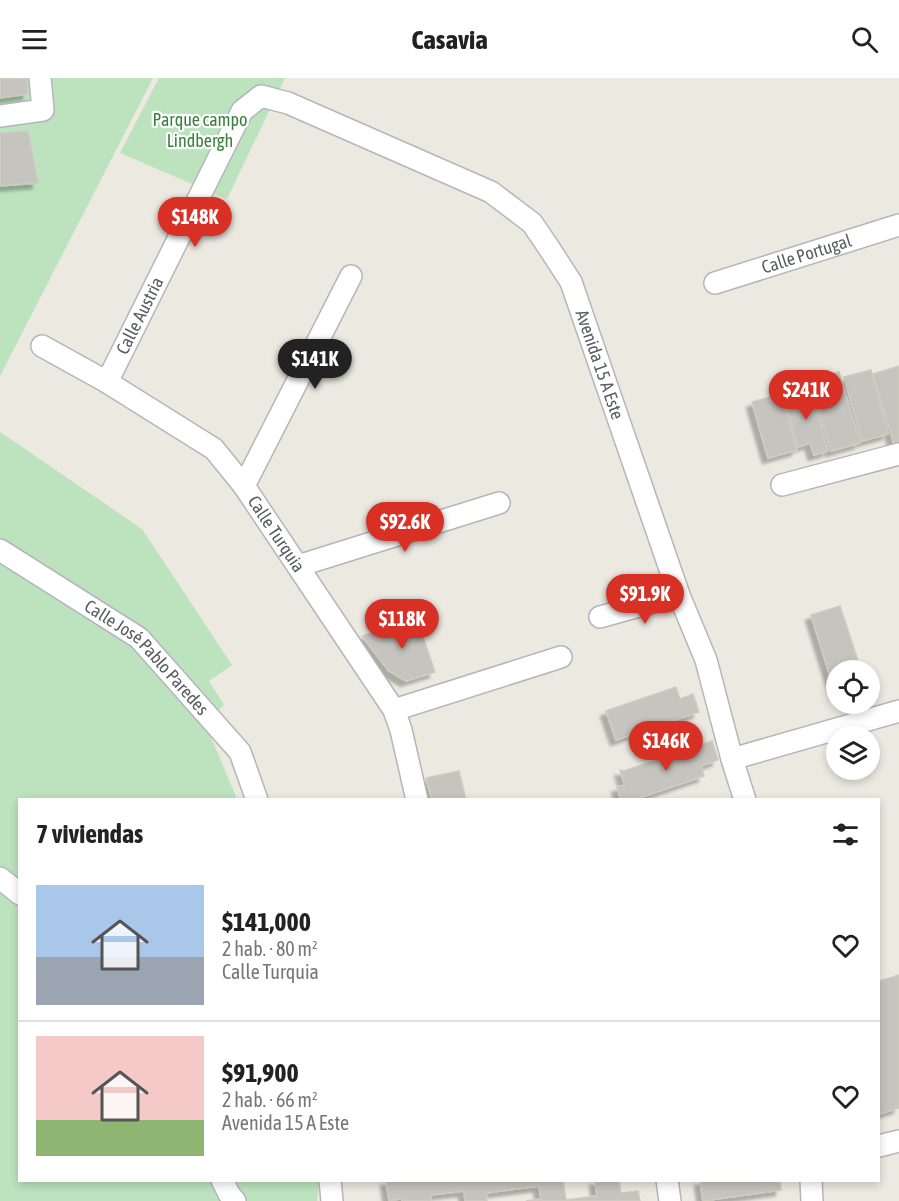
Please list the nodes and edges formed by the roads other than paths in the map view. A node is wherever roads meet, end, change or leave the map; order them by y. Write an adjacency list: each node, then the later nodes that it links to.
1 (40, 78): 3 (street)
2 (261, 96): 8 (street, Calle Austria); 15 (street, Avenida 15 A Este)
3 (0, 116)
4 (899, 225): 6 (street, Calle Portugal)
5 (351, 276): 11 (street)
6 (715, 283)
7 (42, 346): 8 (street, Calle Turquia)
8 (106, 382): 11 (street, Calle Turquia)
9 (899, 454): 10 (street)
10 (782, 485)
11 (244, 486): 14 (street, Calle Turquia)
12 (499, 503): 14 (street)
13 (0, 550): 21 (street, Calle José Pablo Paredes)
14 (298, 567): 18 (street, Calle Turquia)
15 (679, 595): 16 (street); 20 (street, Avenida 15 A Este)
16 (600, 617)
17 (561, 657): 18 (street)
18 (394, 710): 22 (street, Calle Turquia)
19 (899, 711): 20 (street)
20 (732, 759): 23 (street, Avenida 15 A Este)
21 (256, 798)
22 (417, 798)
23 (744, 798)
24 (0, 878): 25 (street)
25 (18, 892)
26 (899, 1141): 27 (street)
27 (880, 1146)
28 (223, 1182): 31 (street)
29 (667, 1182): 32 (street)
30 (811, 1182): 33 (street)
31 (235, 1201)
32 (670, 1201)
33 (812, 1201)

